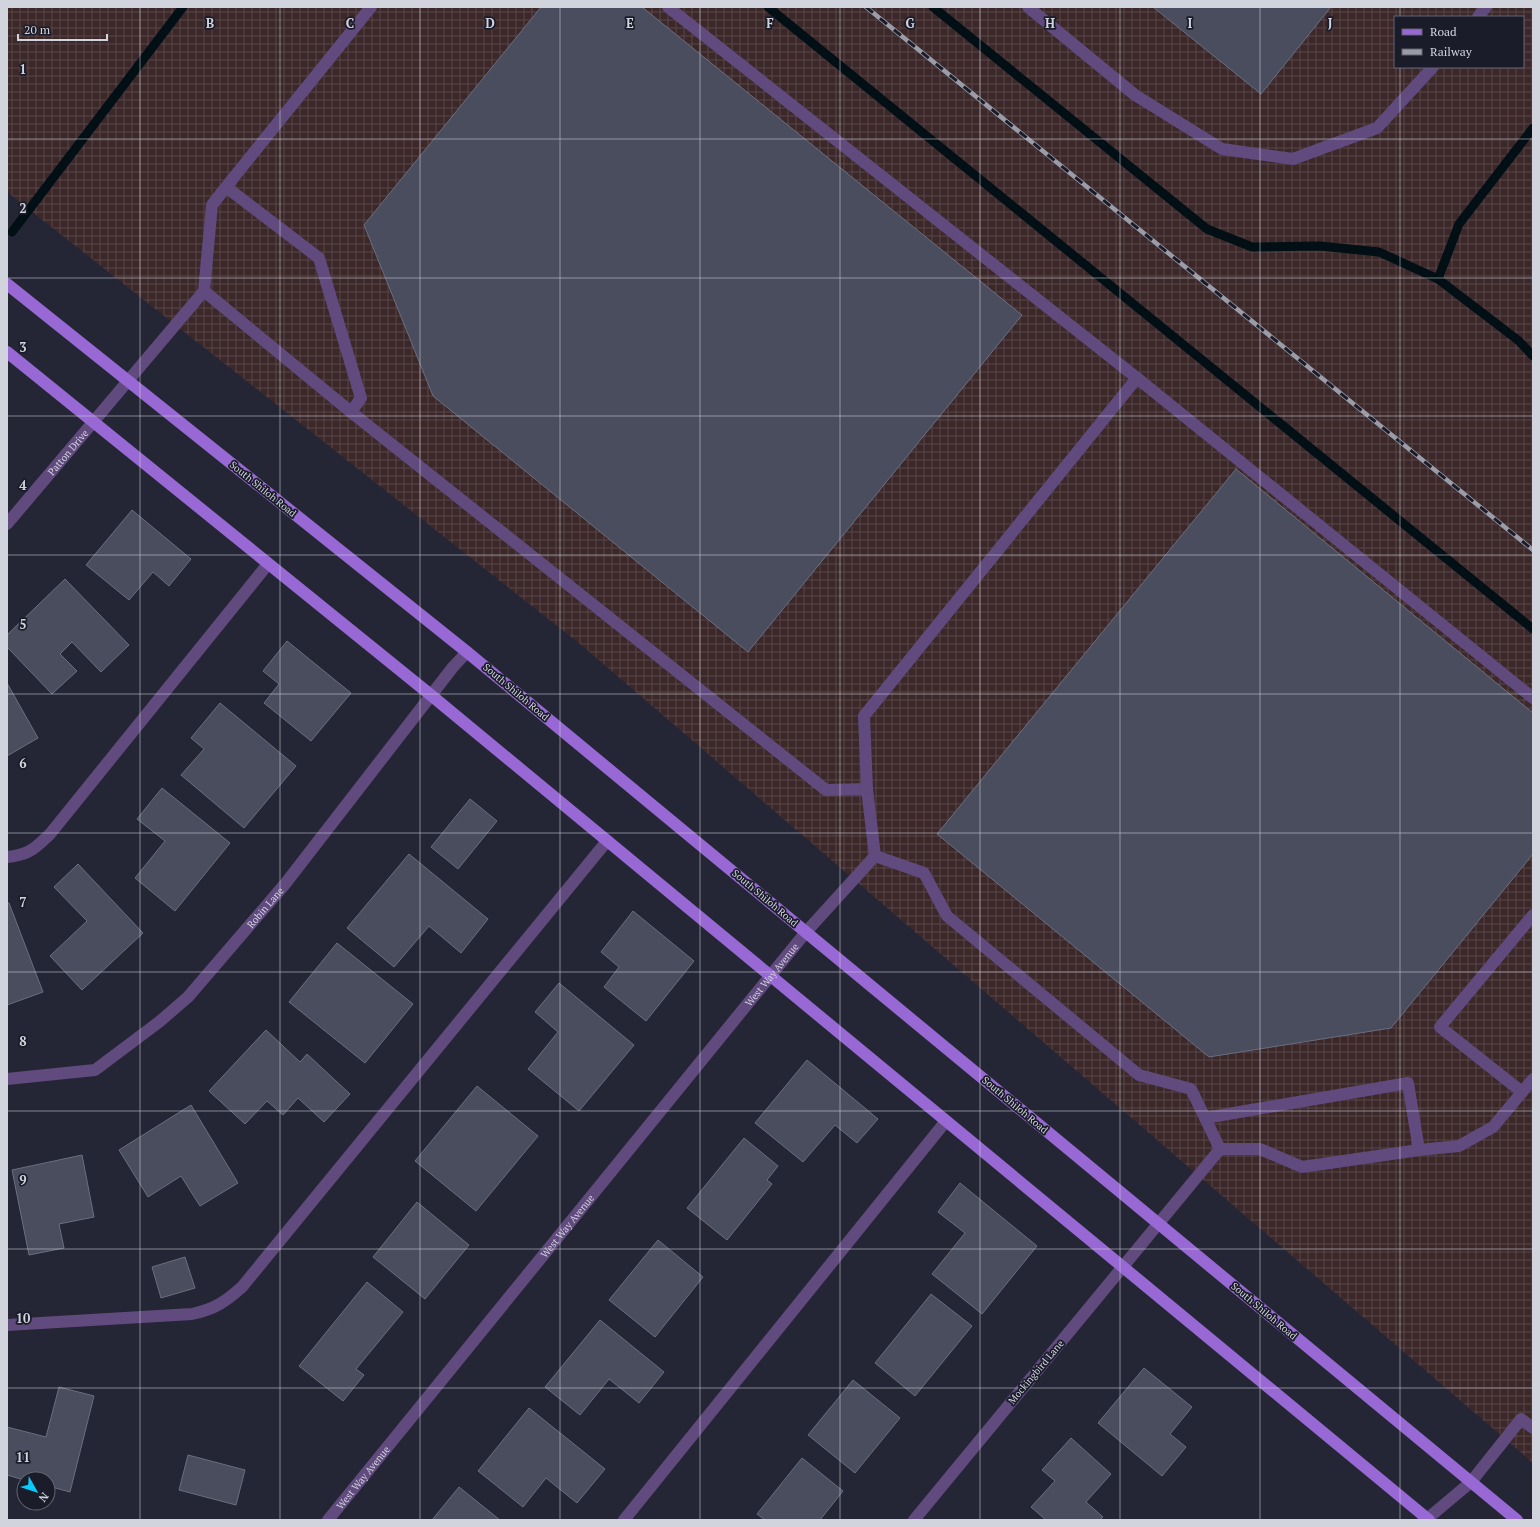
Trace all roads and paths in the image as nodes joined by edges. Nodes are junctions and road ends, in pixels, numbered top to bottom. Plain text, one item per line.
1 (371, 7) edge
2 (668, 7) edge
3 (1028, 7) edge
4 (1486, 7) edge
5 (1479, 16) edge
6 (1431, 68) edge
7 (226, 187) junction
8 (7, 284) edge
9 (204, 291) junction
10 (7, 352) edge
11 (1137, 378) junction
12 (128, 381) junction
13 (350, 412) junction
14 (94, 422) junction
15 (7, 524) edge
16 (268, 564) junction
17 (467, 652) junction
18 (432, 696) junction
19 (1533, 698) edge
20 (867, 789) junction
21 (607, 841) junction
22 (875, 856) junction
23 (7, 857) edge
24 (1533, 915) edge
25 (806, 932) junction
26 (771, 976) junction
27 (7, 1079) edge
28 (1533, 1079) edge
29 (1522, 1092) junction
30 (1206, 1118) junction
31 (946, 1121) junction
32 (1220, 1149) junction
33 (1419, 1150) junction
34 (1159, 1224) junction
35 (1123, 1268) junction
36 (7, 1325) edge
37 (1533, 1428) edge
38 (1471, 1482) junction
39 (328, 1520) edge
40 (624, 1520) edge
41 (914, 1520) edge
42 (1426, 1520) edge
43 (1517, 1520) edge

1 - 7 street
2 - 11 street
3 - 6 street
4 - 5 street
7 - 9 street
7 - 13 street
8 - 12 main road, South Shiloh Road
9 - 12 street, Patton Drive
9 - 13 street
10 - 14 main road
11 - 19 street
11 - 20 street
12 - 14 street, Patton Drive
12 - 17 main road, South Shiloh Road
13 - 20 street
14 - 15 street, Patton Drive
14 - 16 main road
16 - 18 main road
16 - 23 street
17 - 18 street, Robin Lane
17 - 25 main road, South Shiloh Road
18 - 21 main road
18 - 27 street, Robin Lane
20 - 22 street
21 - 26 main road
21 - 36 street
22 - 25 street, West Way Avenue
22 - 30 street
24 - 29 street
25 - 26 street, West Way Avenue
25 - 34 main road, South Shiloh Road
26 - 31 main road
26 - 39 street, West Way Avenue
28 - 29 street
29 - 33 street
30 - 32 street
30 - 33 street
31 - 35 main road
31 - 40 street
32 - 33 street
32 - 34 street, Mockingbird Lane
34 - 35 street, Mockingbird Lane
34 - 38 main road, South Shiloh Road
35 - 41 street, Mockingbird Lane
35 - 42 main road
37 - 38 street
38 - 42 street
38 - 43 main road, South Shiloh Road

